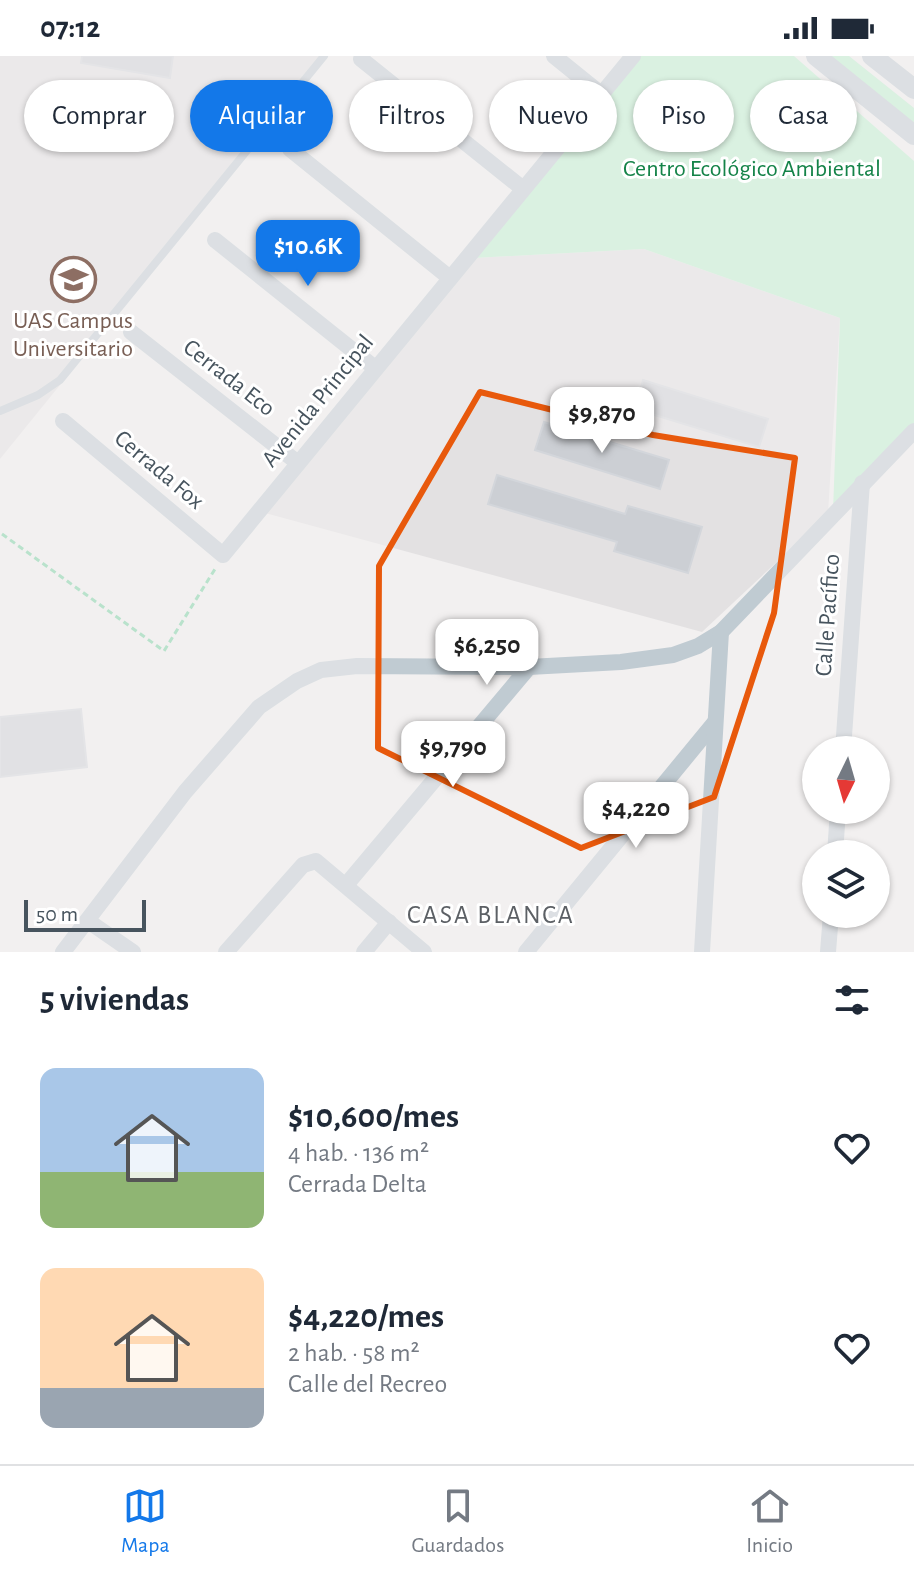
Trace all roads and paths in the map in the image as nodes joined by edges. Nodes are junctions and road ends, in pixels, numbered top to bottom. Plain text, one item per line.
1 (324, 56) edge
2 (554, 56) edge
3 (633, 56) edge
4 (816, 56) edge
5 (872, 56) edge
6 (361, 59) dead end
7 (584, 80) edge
8 (613, 80) edge
9 (914, 89) edge
10 (914, 135) edge
11 (294, 152) edge
12 (552, 152) edge
13 (522, 188) junction
14 (215, 240) dead end
15 (450, 278) junction
16 (131, 332) dead end
17 (375, 368) junction
18 (0, 411) edge
19 (63, 421) dead end
20 (914, 431) edge
21 (298, 463) junction
22 (862, 483) junction
23 (2, 534) edge
24 (223, 555) junction
25 (721, 632) junction
26 (529, 667) junction
27 (715, 722) junction
28 (844, 736) edge
29 (346, 885) junction
30 (88, 921) junction
31 (389, 922) junction
32 (830, 928) edge
33 (63, 952) edge
34 (133, 952) edge
35 (226, 952) edge
36 (364, 952) edge
37 (424, 952) edge
38 (526, 952) edge
39 (702, 952) edge
40 (828, 952) edge

1 - 18 lane
2 - 7 street
3 - 8 street, Avenida Principal
4 - 10 street
5 - 9 street
6 - 13 street
11 - 15 street
12 - 13 street, Avenida Principal
13 - 15 street, Avenida Principal
14 - 17 street
15 - 17 street, Avenida Principal
16 - 21 street, Cerrada Eco
17 - 21 street, Avenida Principal
19 - 24 street, Cerrada Fox
20 - 22 street
21 - 24 street, Avenida Principal
22 - 25 street
22 - 28 street, Calle Pacífico
23 - 24 path
25 - 26 street
25 - 27 street
26 - 29 street
26 - 30 street
27 - 38 street
27 - 39 street
29 - 31 street
29 - 35 street
30 - 33 street
30 - 34 street
31 - 36 street
31 - 37 street
32 - 40 street

